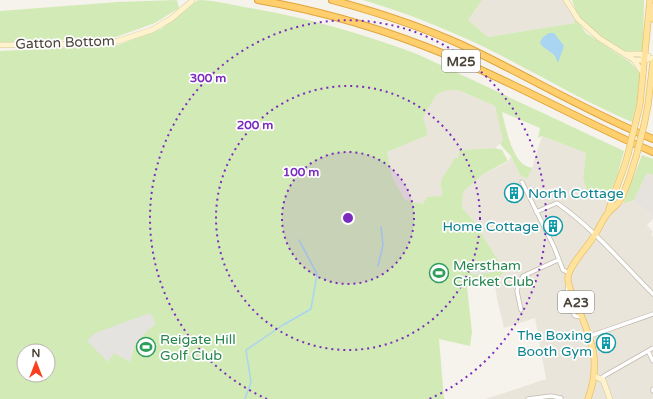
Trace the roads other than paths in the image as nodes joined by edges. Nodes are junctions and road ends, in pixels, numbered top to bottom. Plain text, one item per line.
1 (258, 0) edge
2 (332, 0) edge
3 (566, 0) edge
4 (650, 0) edge
5 (192, 1) dead end
6 (653, 18) edge
7 (0, 44) edge
8 (626, 54) junction
9 (644, 57) junction
10 (653, 58) edge
11 (634, 60) junction
12 (653, 62) edge
13 (643, 73) junction
14 (642, 81) junction
15 (652, 83) edge
16 (653, 139) edge
17 (653, 152) edge
18 (522, 182) dead end
19 (536, 212) junction
20 (608, 213) junction
21 (595, 235) junction
22 (558, 260) junction
23 (569, 273) junction
24 (653, 294) edge
25 (521, 310) dead end
26 (653, 314) edge
27 (590, 336) junction
28 (653, 348) edge
29 (648, 351) junction
30 (653, 361) edge
31 (594, 376) junction
32 (602, 378) junction
33 (562, 398) edge
34 (528, 399) edge
35 (588, 399) edge
36 (610, 399) edge

1 - 17 highway, M25
2 - 16 highway, M25
3 - 8 street
4 - 6 main road, A23
4 - 9 main road, A23
5 - 7 street, Gatton Bottom
8 - 9 street
8 - 11 street
9 - 10 street
9 - 11 street
9 - 13 main road, A23
11 - 13 street
12 - 15 main road, A23
13 - 14 main road, A23
14 - 15 street
14 - 20 main road, A23, bridge
15 - 20 main road, A23, bridge
18 - 19 street
19 - 21 street
19 - 22 street
20 - 21 main road, A23
21 - 23 main road, A23
21 - 24 street
22 - 23 street
22 - 25 street
23 - 27 main road, A23
26 - 27 street
27 - 31 main road, A23
28 - 29 street
29 - 30 street
29 - 32 street
31 - 32 street
31 - 35 main road, A23
32 - 36 street
33 - 34 street

